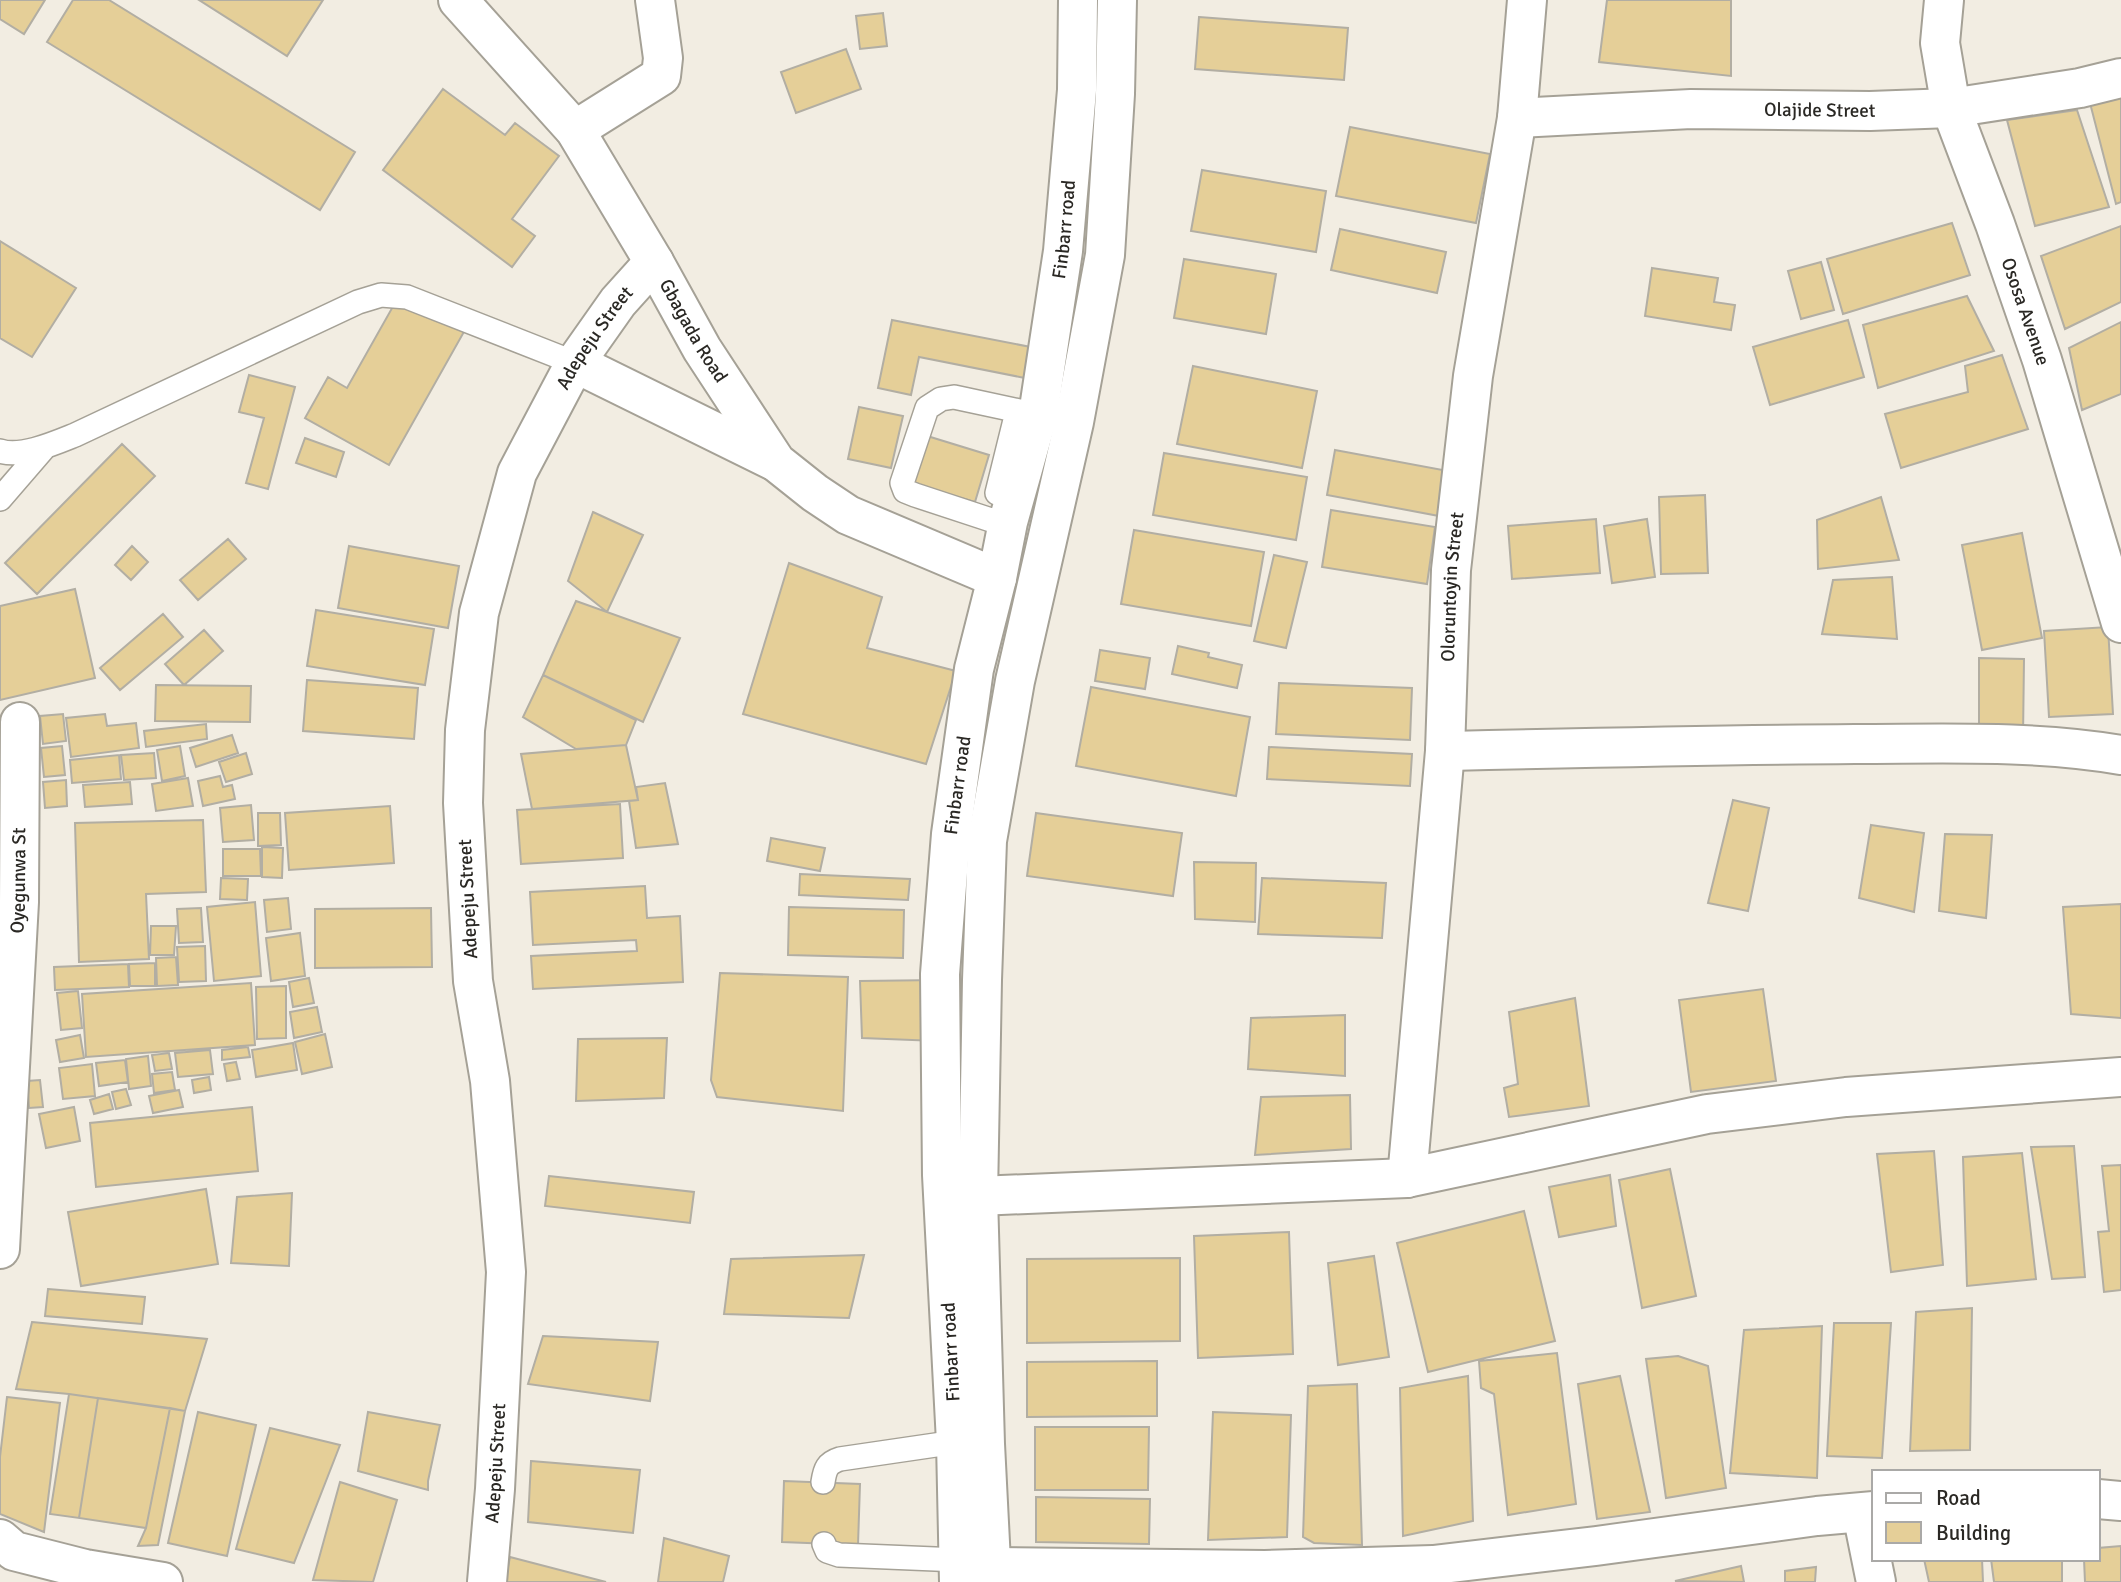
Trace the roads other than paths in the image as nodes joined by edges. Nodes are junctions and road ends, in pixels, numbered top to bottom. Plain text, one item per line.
1 (458, 0) edge
2 (656, 0) edge
3 (1078, 0) edge
4 (1117, 0) edge
5 (1527, 0) edge
6 (1944, 0) edge
7 (2121, 78) edge
8 (1951, 108) junction
9 (1517, 118) junction
10 (575, 130) junction
11 (654, 262) junction
12 (575, 363) junction
13 (1028, 414) junction
14 (44, 448) junction
15 (0, 452) edge
16 (776, 462) junction
17 (0, 499) edge
18 (999, 521) junction
19 (998, 578) junction
20 (2121, 623) edge
21 (20, 722) dead end
22 (1445, 751) junction
23 (2121, 755) edge
24 (2121, 1077) edge
25 (1406, 1178) junction
26 (978, 1196) junction
27 (0, 1249) edge
28 (956, 1442) junction
29 (822, 1482) dead end
30 (2100, 1499) edge
31 (2121, 1501) edge
32 (1868, 1512) edge
33 (0, 1539) edge
34 (824, 1544) dead end
35 (1872, 1547) edge
36 (1874, 1561) edge
37 (975, 1573) edge
38 (163, 1582) edge
39 (487, 1582) edge
40 (1876, 1582) edge

1 - 10 street, Gbagada Road
2 - 10 street
3 - 13 street, Finbarr road
4 - 26 street, Finbarr road
5 - 9 street, Oloruntoyin Street
6 - 8 street, Ososa Avenue
7 - 8 street, Olajide Street
8 - 9 street, Olajide Street
8 - 20 street, Ososa Avenue
9 - 22 street, Oloruntoyin Street
10 - 11 street, Gbagada Road
11 - 12 street, Adepeju Street
11 - 16 street, Gbagada Road
12 - 14 lane
12 - 16 street
12 - 39 street, Adepeju Street
13 - 18 street, Finbarr road
13 - 18 lane
14 - 15 lane
14 - 17 lane
16 - 19 street, Gbagada Road
18 - 19 street, Finbarr road
19 - 28 street, Finbarr road
21 - 27 street, Oyegunwa St
22 - 23 street
22 - 25 street, Oloruntoyin Street
24 - 25 street
25 - 26 street
26 - 37 street, Finbarr road
28 - 29 lane
28 - 37 street, Finbarr road
30 - 31 street
32 - 35 street
32 - 37 street
33 - 38 street
34 - 37 lane
36 - 40 street

